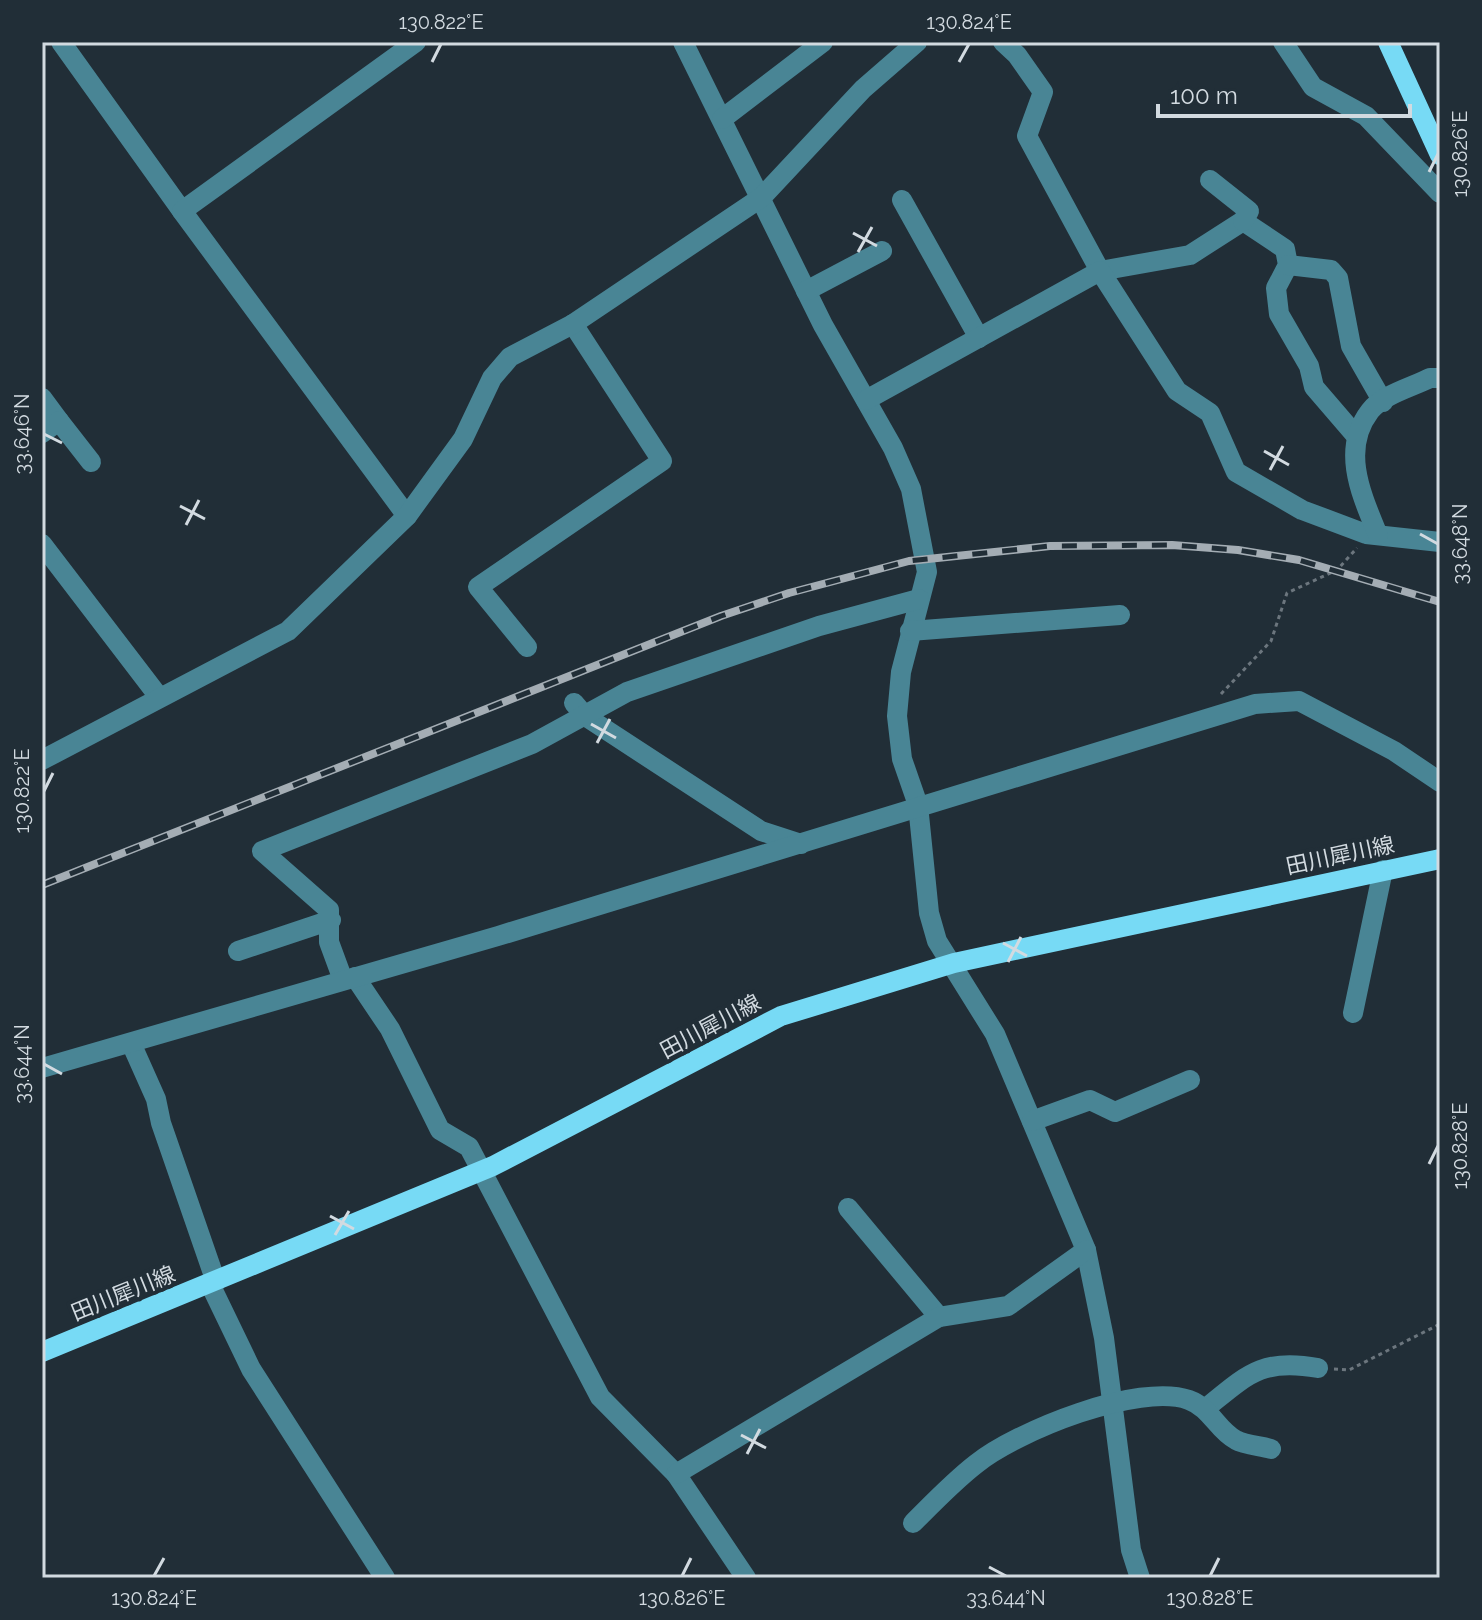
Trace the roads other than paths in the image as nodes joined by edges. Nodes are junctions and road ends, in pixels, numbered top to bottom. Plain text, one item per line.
1 (61, 42) edge
2 (416, 42) edge
3 (683, 42) edge
4 (823, 42) edge
5 (917, 42) edge
6 (1003, 42) edge
7 (1283, 42) edge
8 (1388, 42) edge
9 (722, 119) junction
10 (1440, 155) edge
11 (1210, 180) dead end
12 (1440, 193) edge
13 (762, 197) junction
14 (902, 200) dead end
15 (182, 211) junction
16 (1243, 221) junction
17 (882, 251) dead end
18 (1288, 265) junction
19 (1100, 271) junction
20 (806, 291) junction
21 (573, 324) junction
22 (979, 338) junction
23 (1440, 378) edge
24 (42, 398) edge
25 (866, 400) junction
26 (1383, 402) junction
27 (50, 427) edge
28 (1357, 437) junction
29 (91, 462) dead end
30 (407, 516) junction
31 (1372, 534) junction
32 (1440, 542) edge
33 (42, 544) edge
34 (919, 599) junction
35 (1120, 615) dead end
36 (910, 631) junction
37 (527, 647) dead end
38 (159, 697) junction
39 (579, 710) junction
40 (42, 760) edge
41 (1440, 782) edge
42 (918, 805) junction
43 (801, 844) junction
44 (1440, 859) edge
45 (1383, 870) junction
46 (331, 920) junction
47 (238, 951) dead end
48 (954, 963) junction
49 (349, 978) junction
50 (1353, 1013) dead end
51 (131, 1043) junction
52 (42, 1068) edge
53 (1190, 1080) dead end
54 (1032, 1121) junction
55 (481, 1171) junction
56 (848, 1208) dead end
57 (1086, 1250) junction
58 (213, 1283) junction
59 (939, 1317) junction
60 (42, 1352) edge
61 (1318, 1368) road end
62 (1113, 1403) junction
63 (1206, 1408) junction
64 (1271, 1449) dead end
65 (676, 1474) junction
66 (913, 1523) dead end
67 (385, 1578) edge
68 (746, 1578) edge
69 (1140, 1578) edge

1 - 15 street
2 - 15 street
3 - 9 street
4 - 9 street
5 - 13 street
6 - 19 street
7 - 12 street
8 - 10 main road
9 - 13 street
11 - 16 street
13 - 20 street
13 - 21 street
14 - 22 street
15 - 30 street
16 - 18 street
16 - 19 street
17 - 20 street
18 - 26 street
18 - 28 street
19 - 22 street
19 - 31 street
20 - 25 street
21 - 30 street
21 - 37 street
22 - 25 street
23 - 26 street
24 - 27 street
25 - 34 street
26 - 28 street
27 - 29 street
28 - 31 street
30 - 38 street
31 - 32 street
33 - 38 street
34 - 36 street
34 - 39 street
35 - 36 street
36 - 42 street
38 - 40 street
39 - 43 street
39 - 46 street
41 - 42 street
42 - 43 street
42 - 48 street
43 - 49 street
44 - 45 main road, 田川犀川線
45 - 48 main road, 田川犀川線
45 - 50 street
46 - 47 street
46 - 49 street
48 - 54 street
48 - 55 main road, 田川犀川線
49 - 51 street
49 - 55 street
51 - 52 street
51 - 58 street
53 - 54 street
54 - 57 street
55 - 58 main road, 田川犀川線
55 - 65 street
56 - 59 street
57 - 59 street
57 - 62 street
58 - 60 main road, 田川犀川線
58 - 67 street
59 - 65 street
61 - 63 street
62 - 63 street
62 - 66 street
62 - 69 street
63 - 64 street
65 - 68 street

